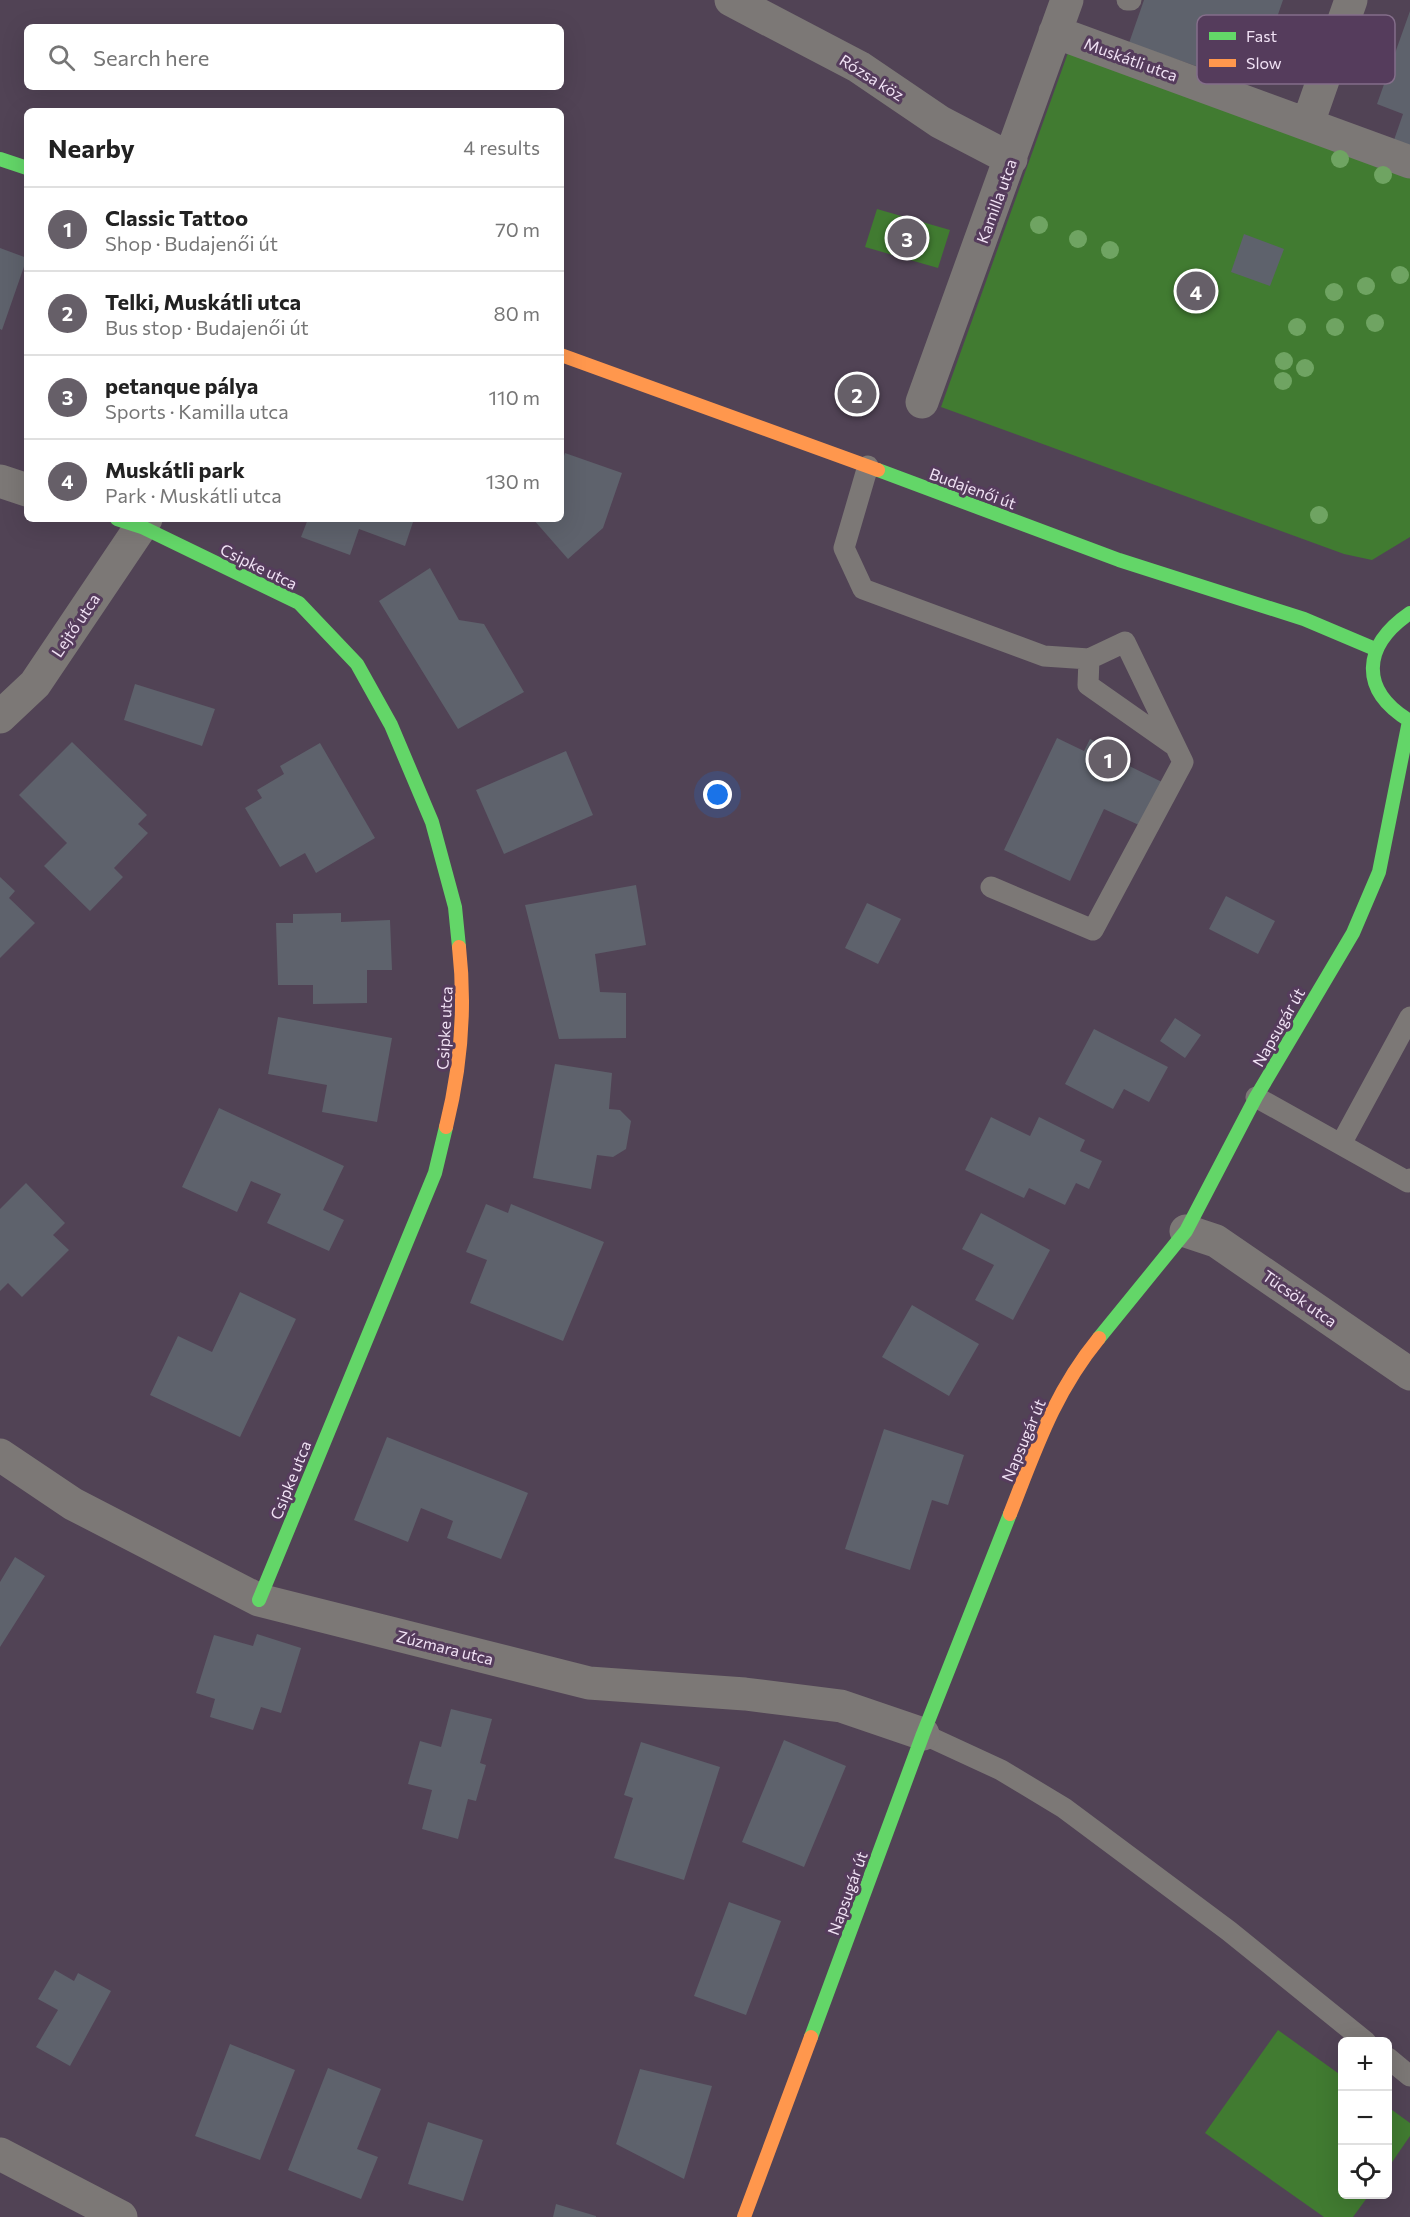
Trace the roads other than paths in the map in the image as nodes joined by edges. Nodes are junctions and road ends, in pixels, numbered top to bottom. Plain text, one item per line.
1 (731, 0) edge
2 (1067, 0) edge
3 (1351, 0) edge
4 (1346, 15) edge
5 (1055, 32) junction
6 (1197, 83) edge
7 (1200, 84) edge
8 (1322, 84) edge
9 (1308, 123) junction
10 (0, 159) edge
11 (1011, 159) junction
12 (1410, 162) edge
13 (24, 167) edge
14 (564, 356) edge
15 (922, 402) dead end
16 (868, 466) junction
17 (0, 481) edge
18 (24, 489) edge
19 (135, 522) edge
20 (1410, 613) edge
21 (1375, 649) junction
22 (1089, 659) junction
23 (0, 717) edge
24 (1409, 721) edge
25 (1174, 746) junction
26 (991, 887) dead end
27 (1410, 1017) edge
28 (1256, 1097) junction
29 (1341, 1144) junction
30 (1410, 1179) edge
31 (1186, 1231) junction
32 (1410, 1374) edge
33 (0, 1455) edge
34 (259, 1600) junction
35 (923, 1734) junction
36 (1360, 2037) edge
37 (1392, 2061) edge
38 (1410, 2076) edge
39 (0, 2154) edge
40 (121, 2217) edge
41 (744, 2217) edge

1 - 11 street, Rózsa köz
2 - 5 street, Kamilla utca
3 - 4 street
5 - 6 street, Muskátli utca
5 - 11 street, Kamilla utca
7 - 9 street, Muskátli utca
8 - 9 street
9 - 12 street, Muskátli utca
10 - 13 street
11 - 15 street, Kamilla utca
14 - 16 street, Budajenői út
16 - 21 street, Budajenői út
16 - 22 lane
17 - 18 street
19 - 23 street, Lejtő utca
19 - 34 street, Csipke utca
20 - 21 street
21 - 24 street
22 - 25 lane
22 - 25 lane
24 - 28 street, Napsugár út
25 - 26 lane
27 - 29 lane
28 - 29 lane
28 - 31 street, Napsugár út
29 - 30 lane
31 - 32 street, Tücsök utca
31 - 35 street, Napsugár út
33 - 34 street, Zúzmara utca
34 - 35 street, Zúzmara utca
35 - 36 lane
35 - 41 street, Napsugár út
37 - 38 lane
39 - 40 street

